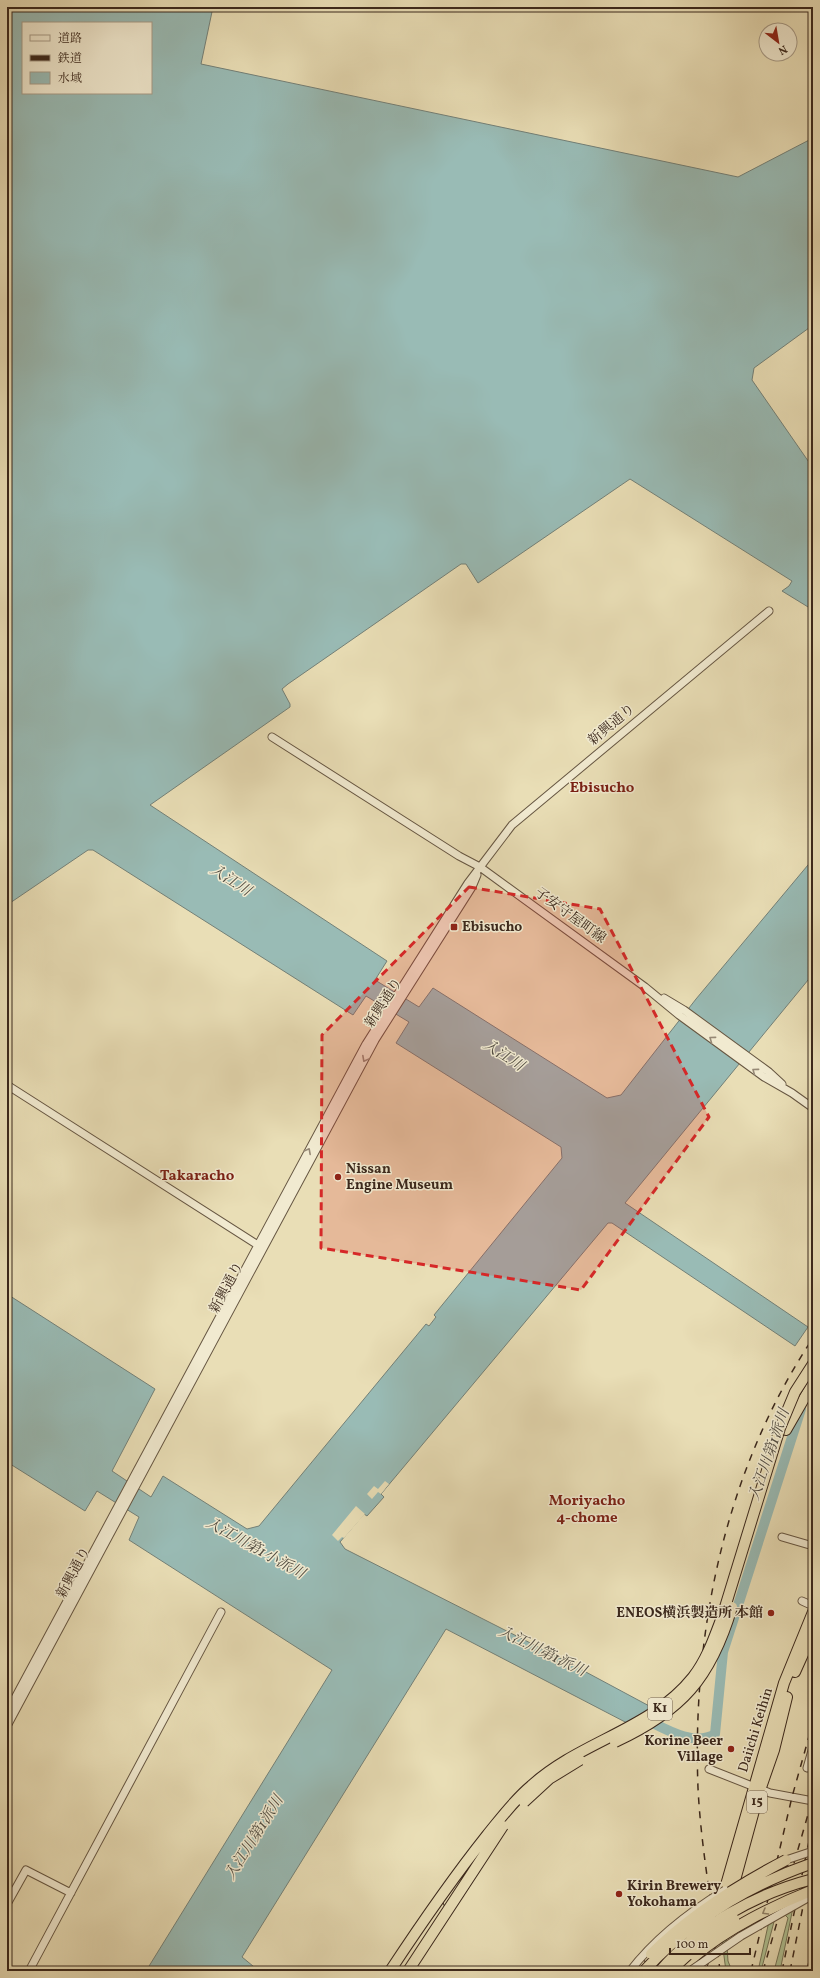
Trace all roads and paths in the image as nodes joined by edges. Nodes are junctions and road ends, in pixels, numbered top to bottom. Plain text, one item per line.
1 (769, 611) dead end
2 (272, 737) dead end
3 (480, 867) junction
4 (7, 1085) edge
5 (813, 1108) edge
6 (260, 1247) junction
7 (813, 1367) edge
8 (813, 1383) edge
9 (786, 1430) junction
10 (120, 1508) junction
11 (782, 1537) dead end
12 (813, 1546) edge
13 (802, 1601) dead end
14 (813, 1606) edge
15 (221, 1612) dead end
16 (813, 1612) edge
17 (813, 1634) edge
18 (7, 1713) edge
19 (7, 1726) edge
20 (813, 1747) edge
21 (807, 1768) dead end
22 (709, 1769) dead end
23 (757, 1787) junction
24 (810, 1800) edge
25 (492, 1829) junction
26 (813, 1851) edge
27 (786, 1860) junction
28 (813, 1863) edge
29 (782, 1874) junction
30 (469, 1876) junction
31 (813, 1879) edge
32 (813, 1890) edge
33 (71, 1894) junction
34 (813, 1895) edge
35 (7, 1904) edge
36 (813, 1962) edge
37 (29, 1971) edge
38 (390, 1971) edge
39 (398, 1971) edge
40 (408, 1971) edge
41 (414, 1971) edge
42 (630, 1971) edge
43 (636, 1971) edge
44 (644, 1971) edge
45 (652, 1971) edge
46 (660, 1971) edge
47 (670, 1971) edge
48 (679, 1971) edge
49 (691, 1971) edge
50 (699, 1971) edge
51 (810, 1971) edge

1 - 3 street, 新興通り
2 - 3 street, 子安守屋町線
3 - 5 street, 子安守屋町線
3 - 6 street, 新興通り
4 - 6 street
6 - 10 street, 新興通り
7 - 9 highway, K1
7 - 25 highway, K1, bridge
8 - 9 highway
9 - 30 highway, K1, bridge
10 - 18 street, 新興通り
10 - 19 street, 新興通り
11 - 12 street
13 - 14 street
15 - 33 street
16 - 23 highway, Daiichi Keihin / 15
17 - 23 highway, Daiichi Keihin / 15
20 - 21 street
22 - 23 street
23 - 24 street
23 - 49 highway, Daiichi Keihin / 15
23 - 50 highway, Daiichi Keihin / 15
25 - 38 highway, K1, bridge
25 - 39 highway, bridge
26 - 27 street, bridge
27 - 42 street, bridge
27 - 43 highway, bridge
28 - 29 highway, bridge
29 - 44 highway, bridge
29 - 45 highway, bridge
30 - 40 highway, K1, bridge
30 - 41 highway, bridge
31 - 46 highway, bridge
31 - 47 highway, bridge
32 -> 48 highway, bridge
33 - 35 street
33 - 37 street
34 - 49 street, bridge
36 - 51 street

